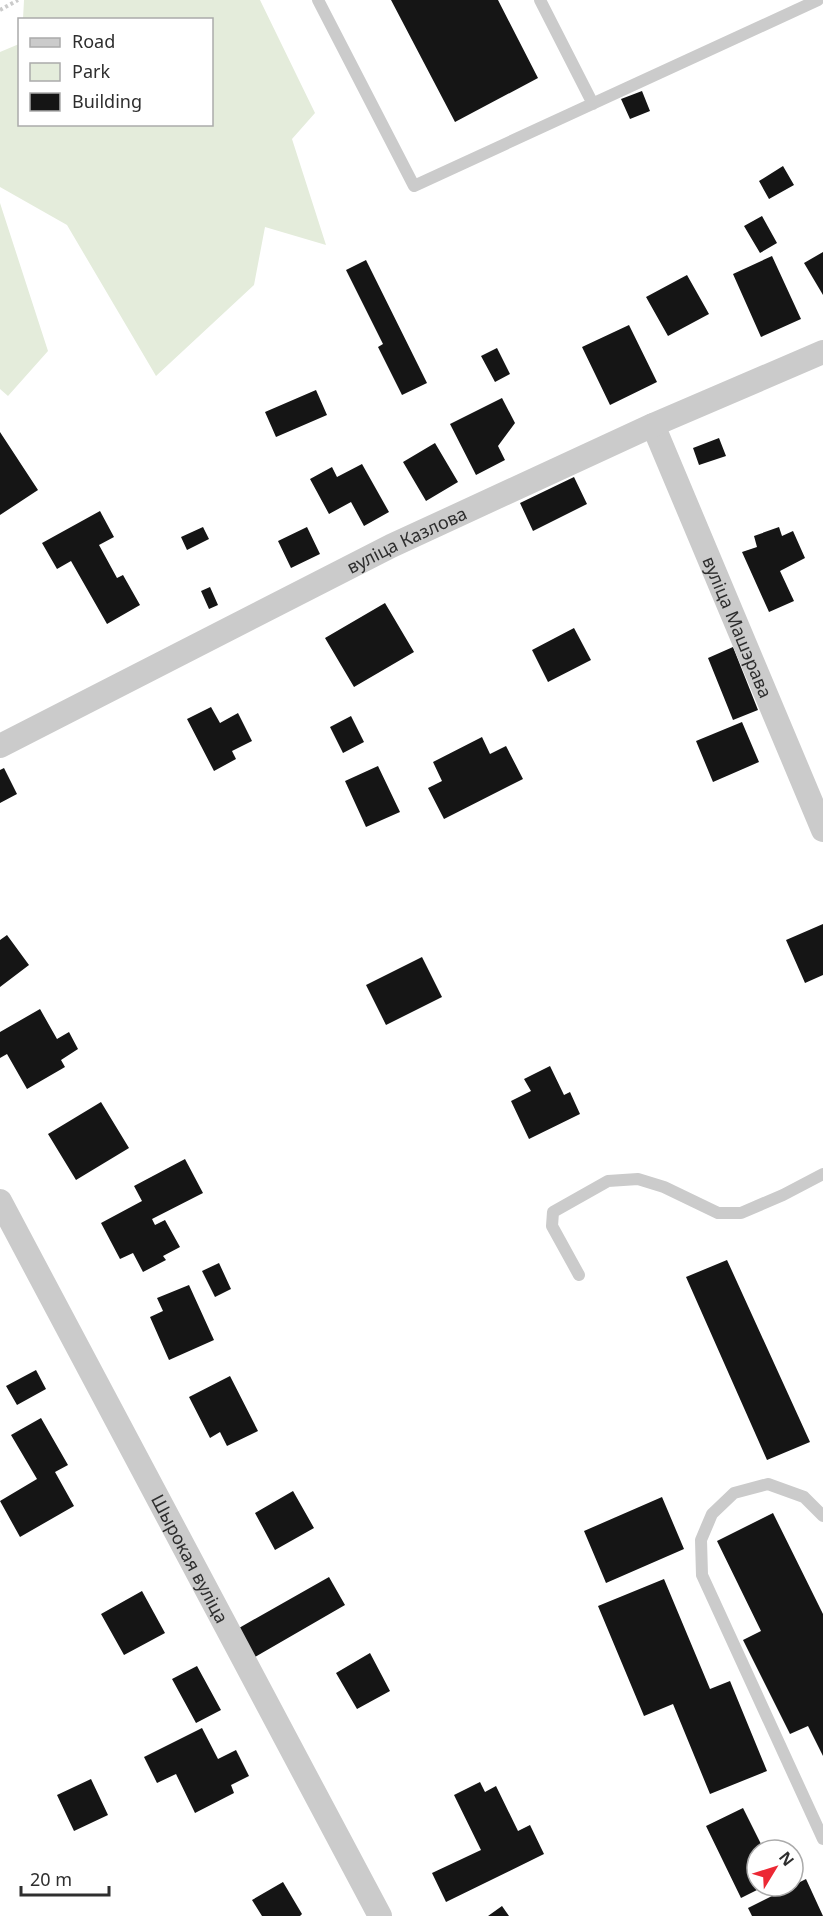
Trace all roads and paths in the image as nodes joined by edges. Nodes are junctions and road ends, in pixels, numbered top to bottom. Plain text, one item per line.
1 (18, 0) edge
2 (318, 0) edge
3 (540, 0) edge
4 (818, 0) edge
5 (0, 10) edge
6 (592, 104) junction
7 (823, 352) edge
8 (653, 425) junction
9 (0, 746) edge
10 (823, 830) edge
11 (823, 1174) edge
12 (0, 1201) edge
13 (579, 1275) dead end
14 (823, 1516) edge
15 (823, 1839) edge
16 (380, 1916) edge

1 - 5 path
2 - 6 lane
3 - 6 lane
4 - 6 lane
7 - 8 street, вуліца Казлова
8 - 9 street, вуліца Казлова
8 - 10 street, вуліца Машэрава
11 - 13 lane
12 - 16 street, Шырокая вуліца
14 - 15 lane

